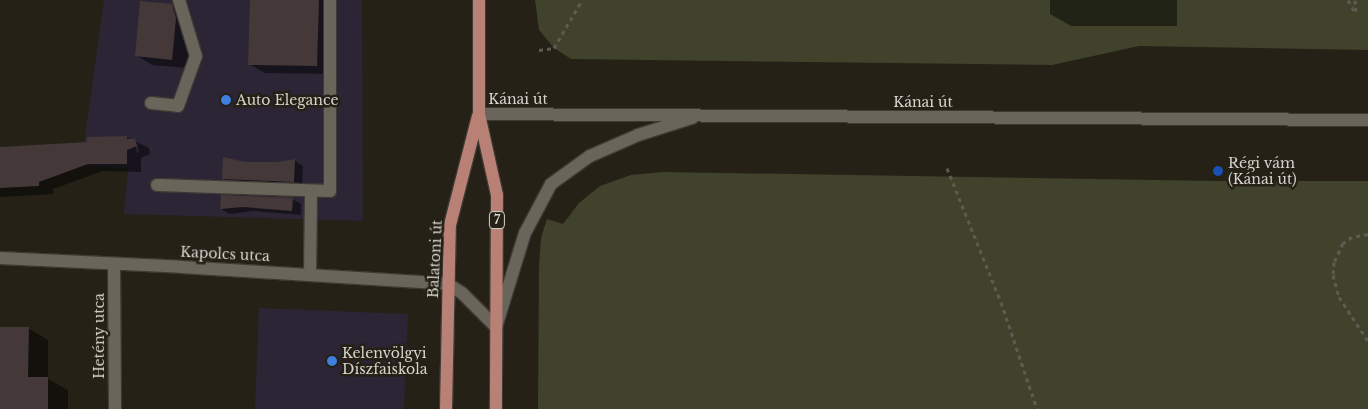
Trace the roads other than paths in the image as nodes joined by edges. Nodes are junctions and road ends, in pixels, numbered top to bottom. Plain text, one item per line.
1 (179, 0) edge
2 (330, 0) edge
3 (478, 0) edge
4 (151, 103) dead end
5 (478, 114) junction
6 (702, 114) junction
7 (1368, 120) edge
8 (157, 185) dead end
9 (311, 190) junction
10 (0, 258) edge
11 (114, 264) junction
12 (310, 275) junction
13 (448, 284) junction
14 (496, 328) junction
15 (115, 409) edge
16 (446, 409) edge
17 (496, 409) edge

1 - 4 street
2 - 9 street
3 - 5 main road, Balatoni út / 7
5 - 6 street, Kánai út
5 - 13 main road, Balatoni út / 7
5 - 14 main road, Balatoni út / 7
6 - 7 street, Kánai út
6 - 14 street
8 - 9 street
9 - 12 street
10 - 11 street, Kapolcs utca
11 - 12 street, Kapolcs utca
11 - 15 street, Hetény utca
12 - 13 street, Kapolcs utca
13 - 14 street
13 - 16 main road, Balatoni út / 7
14 - 17 main road, Balatoni út / 7

